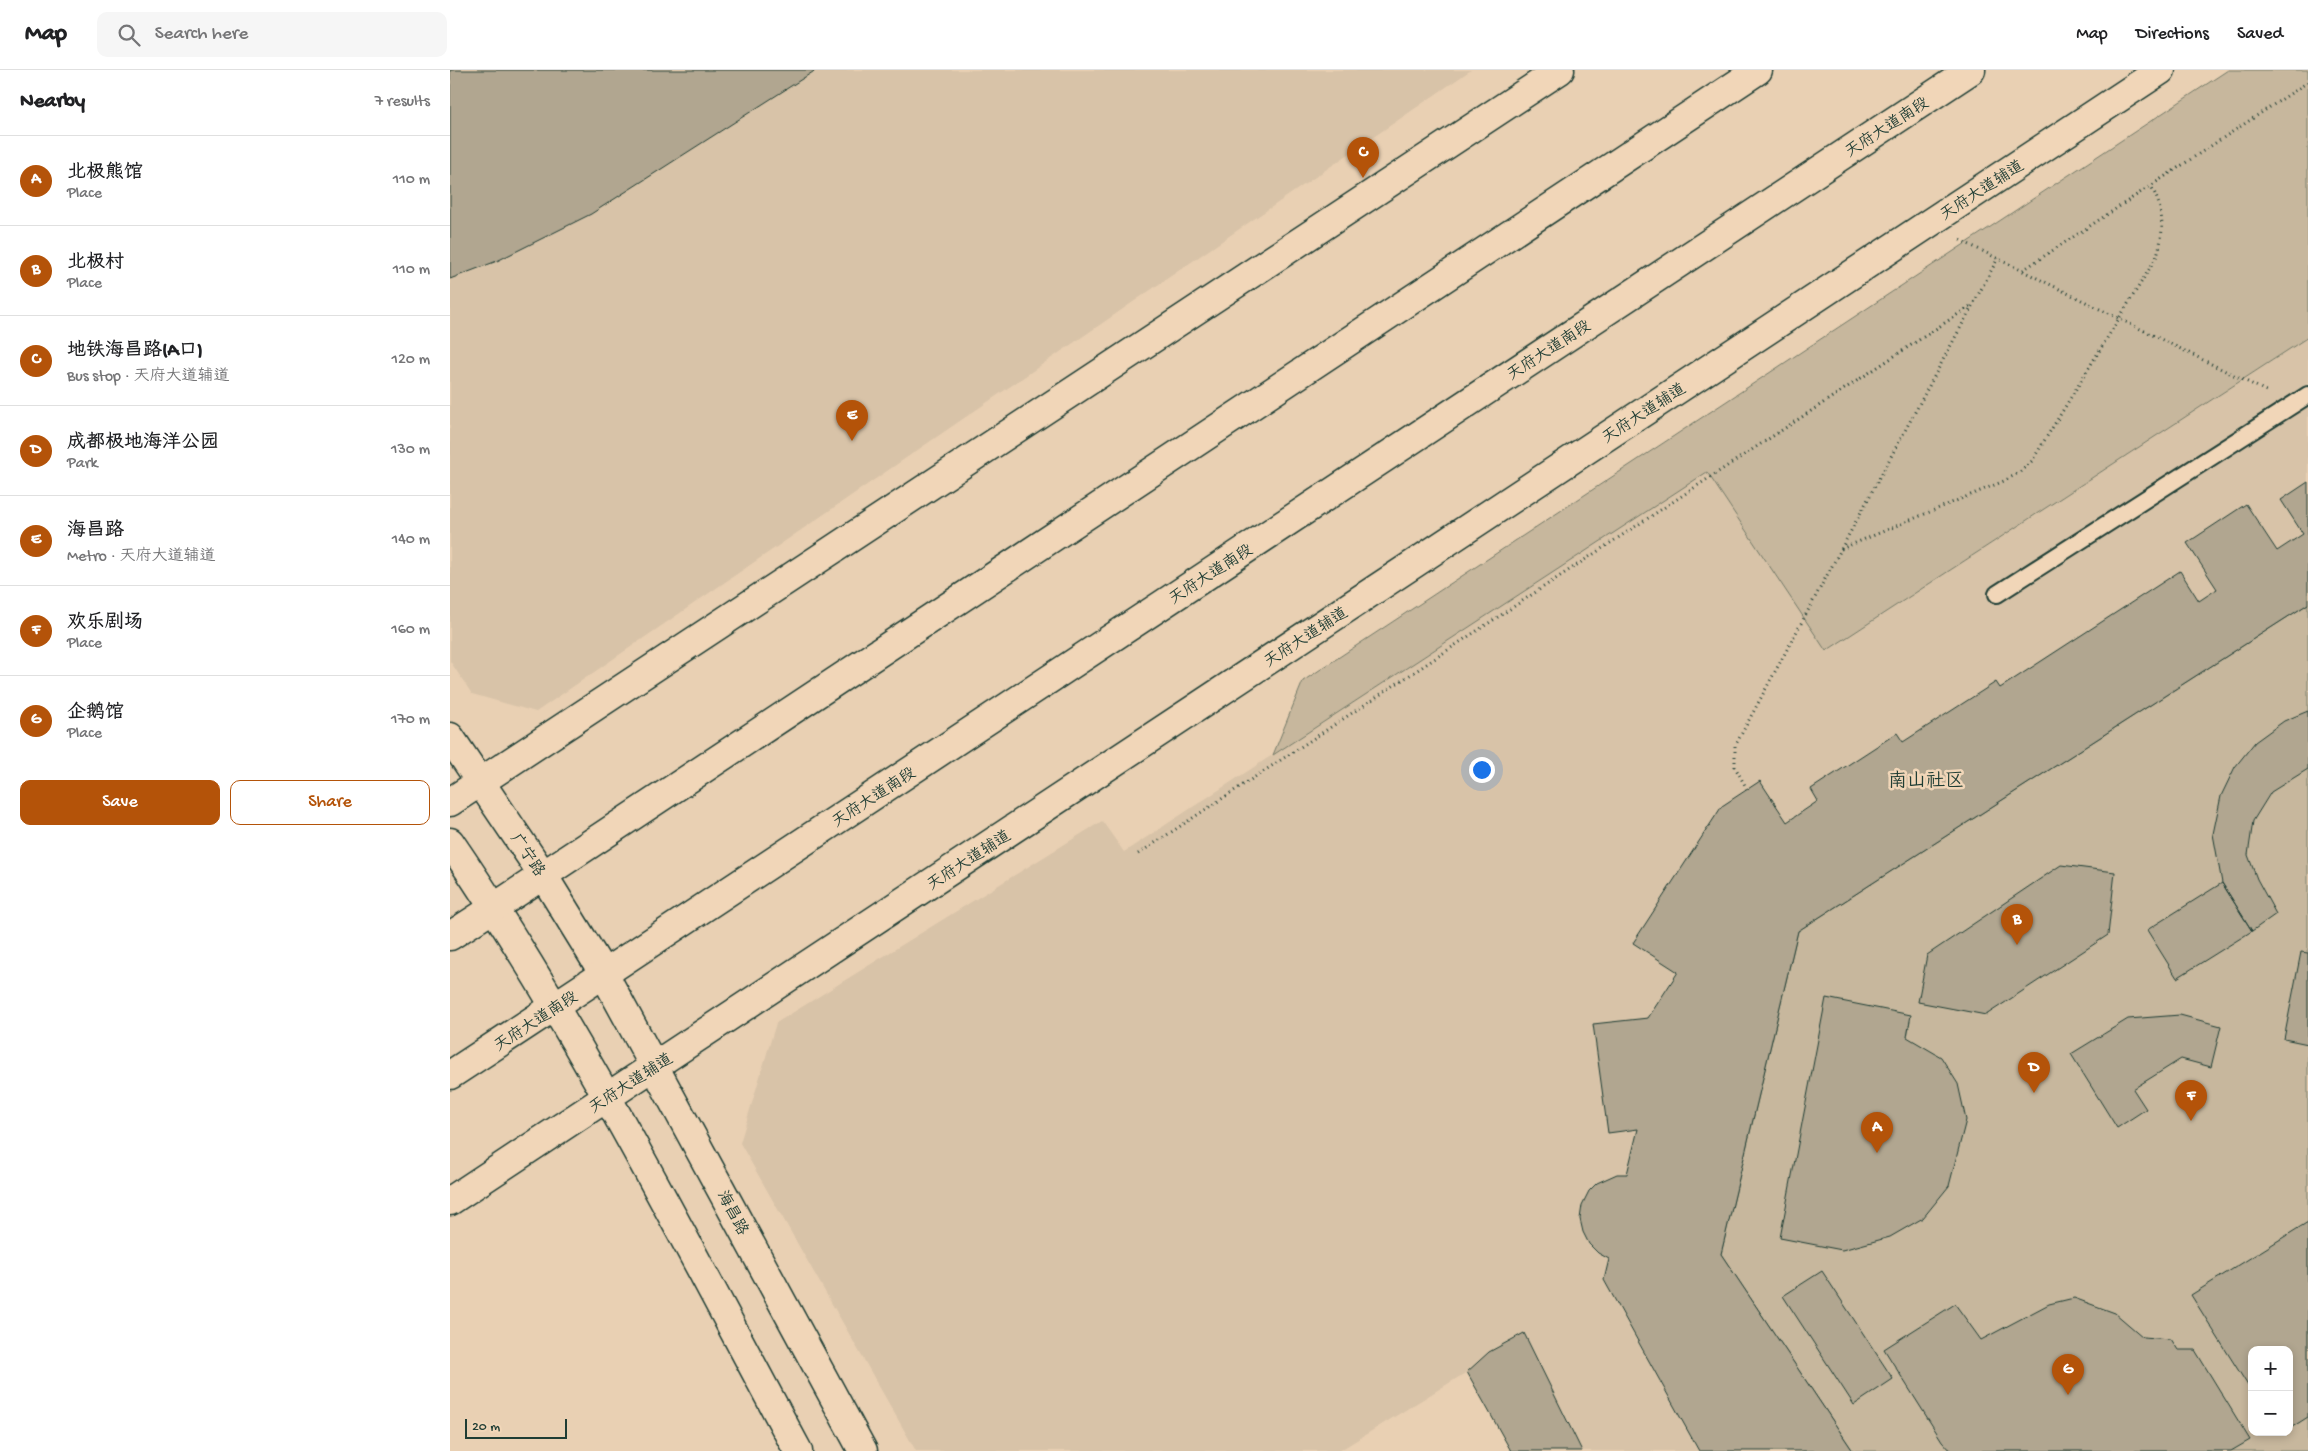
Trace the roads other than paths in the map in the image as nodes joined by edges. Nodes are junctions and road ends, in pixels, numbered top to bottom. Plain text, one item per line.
1 (1560, 70) edge
2 (1758, 70) edge
3 (1970, 70) edge
4 (2161, 70) edge
5 (2308, 395) edge
6 (1997, 594) dead end
7 (450, 737) edge
8 (480, 782) junction
9 (450, 802) edge
10 (450, 842) edge
11 (543, 875) junction
12 (495, 907) junction
13 (450, 936) edge
14 (604, 974) junction
15 (555, 1006) junction
16 (653, 1067) junction
17 (450, 1076) edge
18 (607, 1097) junction
19 (450, 1201) edge
20 (798, 1451) edge
21 (863, 1451) edge

1 - 8 main road
2 - 11 main road
3 - 14 main road, 天府大道南段
4 - 16 main road, 天府大道辅道
5 - 6 lane
7 - 8 main road, 广宁路
8 - 9 main road
8 - 11 main road, 广宁路
10 - 12 main road
11 - 12 main road
11 - 14 main road, 广宁路
12 - 13 main road
12 - 15 main road
14 - 15 main road, 天府大道南段
14 - 16 main road, 海昌路
15 - 17 main road, 天府大道南段
15 - 18 main road
16 - 18 main road, 天府大道辅道
16 - 21 main road, 海昌路
18 - 19 main road, 天府大道辅道
18 - 20 main road

